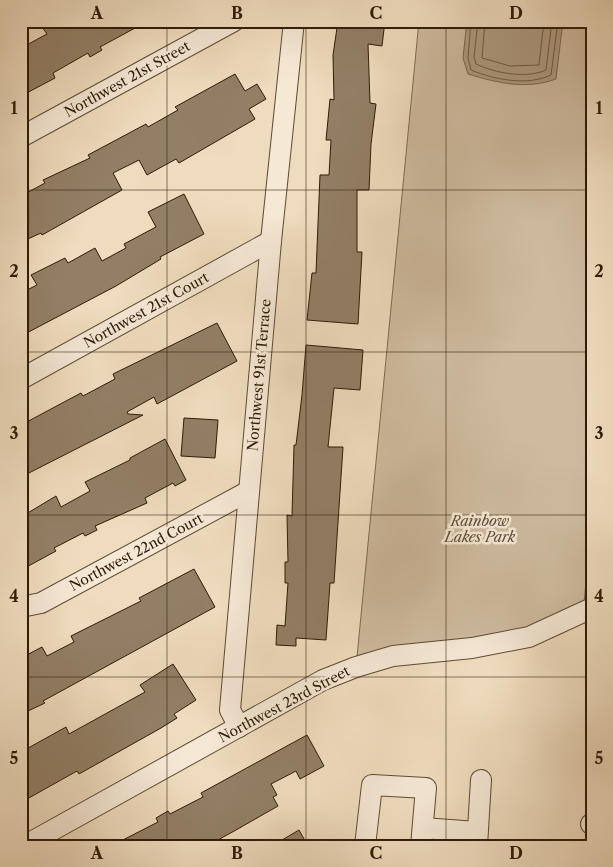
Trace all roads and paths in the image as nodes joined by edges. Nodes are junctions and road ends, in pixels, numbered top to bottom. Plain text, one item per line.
1 (234, 21) edge
2 (294, 21) edge
3 (21, 138) edge
4 (271, 240) junction
5 (21, 379) edge
6 (249, 491) junction
7 (21, 607) edge
8 (592, 608) edge
9 (239, 727) junction
10 (481, 780) dead end
11 (422, 837) edge
12 (477, 839) edge
13 (24, 846) edge
14 (365, 846) edge

1 - 3 street, Northwest 21st Street
2 - 4 street, Northwest 91st Terrace
4 - 5 street, Northwest 21st Court
4 - 6 street, Northwest 91st Terrace
6 - 7 street, Northwest 22nd Court
6 - 9 street, Northwest 91st Terrace
8 - 9 street, Northwest 23rd Street
9 - 13 street, Northwest 23rd Street
10 - 12 street
11 - 12 street
11 - 14 street

